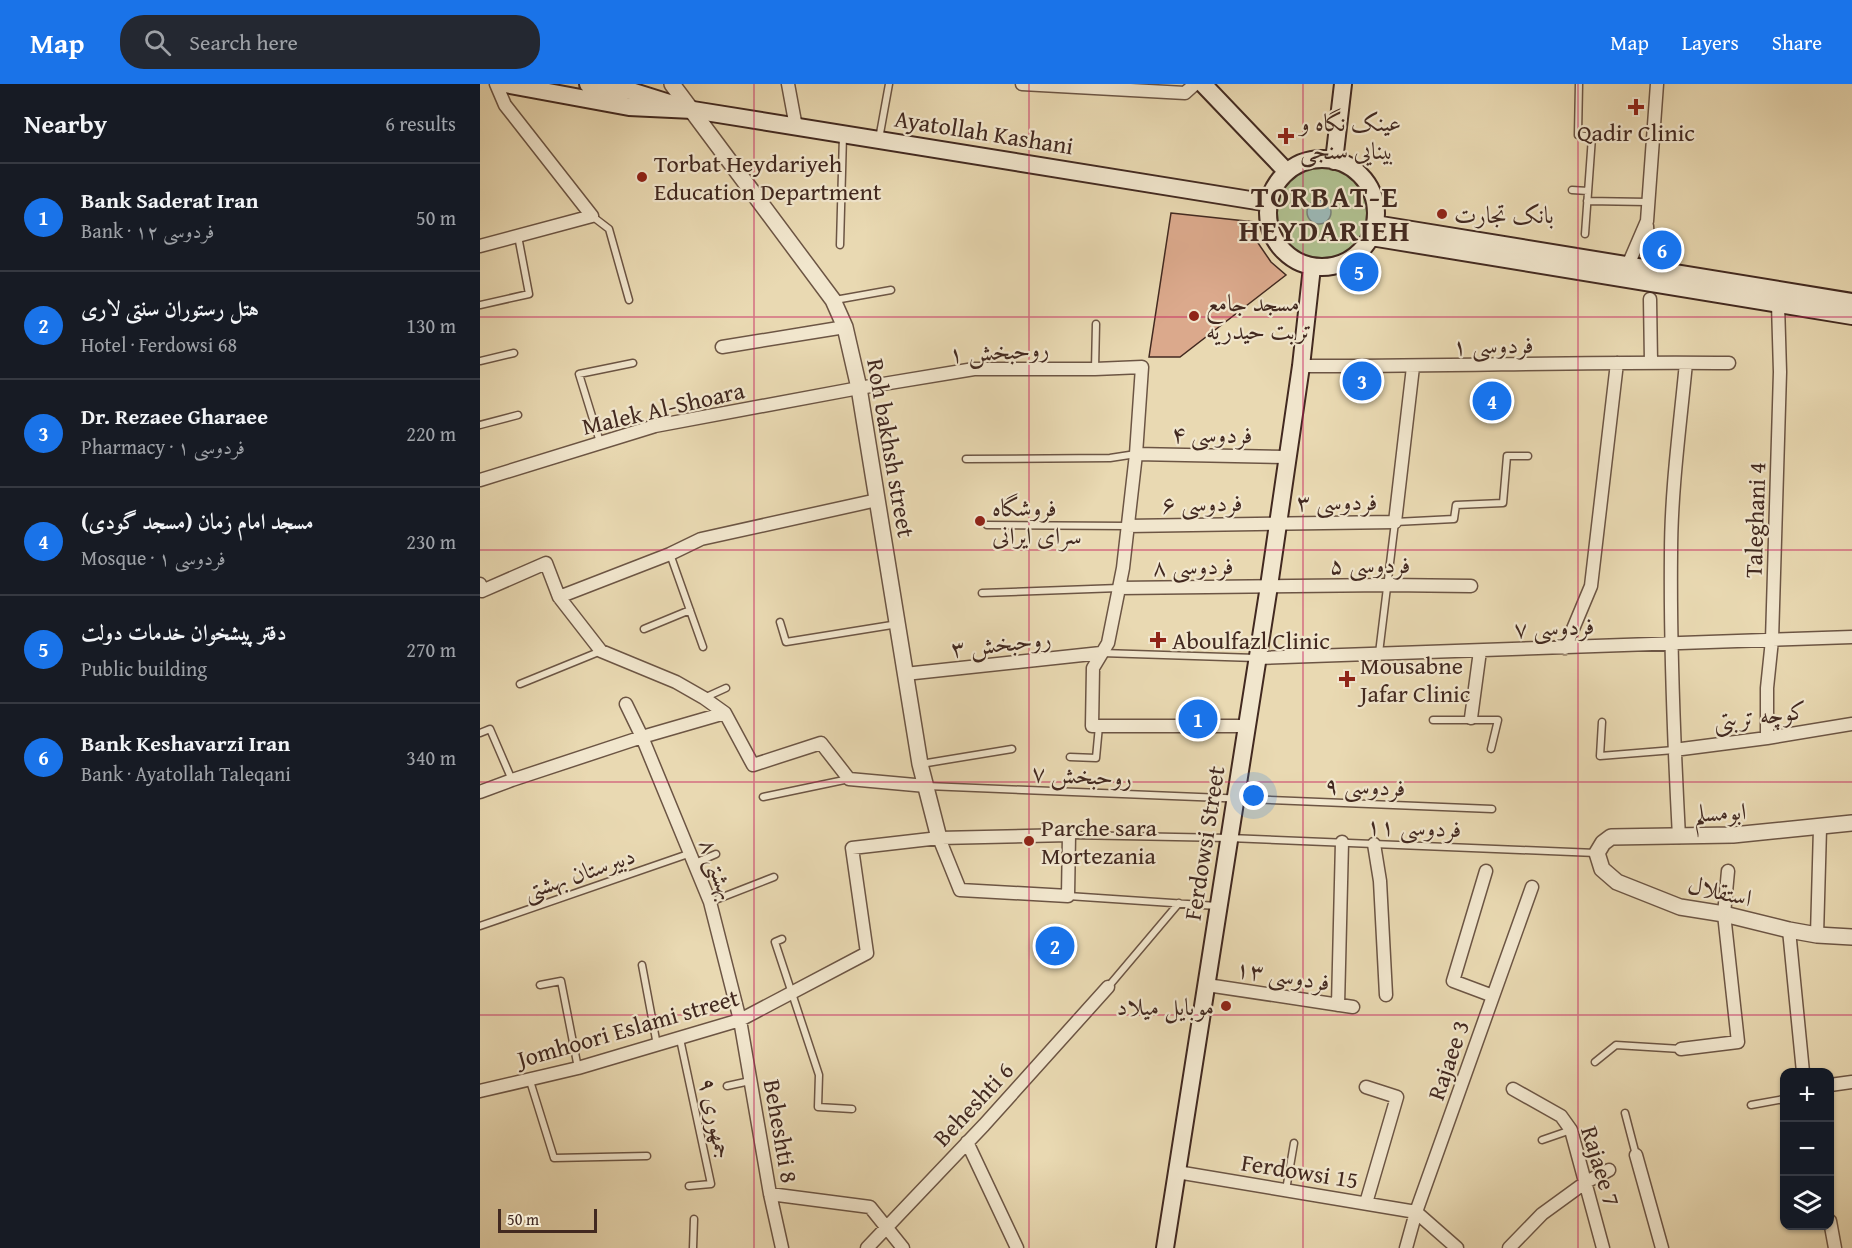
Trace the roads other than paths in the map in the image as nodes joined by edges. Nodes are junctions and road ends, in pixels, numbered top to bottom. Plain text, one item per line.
1 (496, 84) edge
2 (505, 84) edge
3 (588, 84) edge
4 (672, 84) edge
5 (788, 84) edge
6 (889, 84) edge
7 (1022, 84) edge
8 (1195, 84) edge
9 (1203, 84) edge
10 (1343, 84) edge
11 (1579, 84) edge
12 (1657, 84) edge
13 (1081, 85) edge
14 (693, 110) junction
15 (796, 127) junction
16 (843, 134) junction
17 (879, 140) junction
18 (1274, 156) junction
19 (1334, 160) junction
20 (1287, 172) junction
21 (1572, 190) dead end
22 (1588, 191) junction
23 (1244, 198) junction
24 (1587, 201) junction
25 (1648, 201) junction
26 (1269, 203) junction
27 (592, 216) junction
28 (1647, 221) junction
29 (1373, 230) junction
30 (1585, 234) dead end
31 (518, 236) junction
32 (840, 245) dead end
33 (480, 246) edge
34 (1628, 265) junction
35 (1312, 267) junction
36 (1650, 283) junction
37 (891, 290) dead end
38 (629, 300) dead end
39 (833, 300) junction
40 (1852, 302) edge
41 (1778, 304) junction
42 (480, 305) edge
43 (1852, 316) edge
44 (1096, 324) dead end
45 (845, 327) junction
46 (722, 347) dead end
47 (514, 353) dead end
48 (480, 361) edge
49 (1651, 362) junction
50 (633, 363) dead end
51 (1617, 363) junction
52 (1686, 363) junction
53 (1729, 363) dead end
54 (1301, 366) junction
55 (1413, 367) junction
56 (1095, 369) junction
57 (859, 388) junction
58 (518, 415) dead end
59 (480, 425) edge
60 (601, 443) junction
61 (1136, 454) junction
62 (1528, 456) dead end
63 (1288, 457) junction
64 (966, 459) dead end
65 (480, 480) edge
66 (877, 500) junction
67 (1278, 522) junction
68 (1395, 522) junction
69 (987, 525) dead end
70 (1127, 526) junction
71 (670, 554) junction
72 (1388, 585) junction
73 (1269, 586) junction
74 (1471, 586) dead end
75 (1119, 588) junction
76 (481, 589) edge
77 (982, 593) dead end
78 (559, 597) junction
79 (690, 610) junction
80 (780, 622) dead end
81 (898, 624) junction
82 (644, 629) dead end
83 (1852, 637) edge
84 (1772, 640) junction
85 (1672, 644) junction
86 (704, 647) dead end
87 (1565, 648) junction
88 (601, 651) junction
89 (1480, 651) junction
90 (1101, 653) junction
91 (1380, 653) junction
92 (1258, 658) junction
93 (905, 674) junction
94 (520, 684) dead end
95 (726, 688) dead end
96 (704, 698) junction
97 (626, 704) dead end
98 (725, 713) junction
99 (1471, 718) junction
100 (1433, 720) dead end
101 (1602, 722) dead end
102 (1852, 724) edge
103 (1099, 726) junction
104 (1247, 726) junction
105 (480, 732) edge
106 (642, 736) junction
107 (1767, 738) junction
108 (1012, 749) dead end
109 (1491, 749) dead end
110 (1674, 750) junction
111 (1070, 757) dead end
112 (920, 764) junction
113 (849, 779) junction
114 (512, 780) junction
115 (926, 786) junction
116 (480, 792) edge
117 (763, 797) dead end
118 (1235, 800) junction
119 (1492, 809) dead end
120 (1852, 823) edge
121 (1820, 828) junction
122 (1069, 836) junction
123 (1678, 837) junction
124 (939, 838) junction
125 (1229, 838) junction
126 (1342, 842) junction
127 (1374, 844) junction
128 (1597, 853) junction
129 (716, 854) dead end
130 (693, 858) junction
131 (1486, 870) dead end
132 (1728, 871) dead end
133 (774, 877) dead end
134 (1532, 887) dead end
135 (1068, 896) junction
136 (710, 902) junction
137 (1179, 903) junction
138 (1218, 906) junction
139 (1724, 914) junction
140 (480, 926) edge
141 (1789, 930) junction
142 (1817, 935) junction
143 (1852, 938) edge
144 (782, 939) dead end
145 (642, 965) dead end
146 (540, 985) dead end
147 (1207, 985) junction
148 (1108, 987) joint
149 (793, 993) junction
150 (1386, 995) dead end
151 (1493, 996) junction
152 (1338, 1005) junction
153 (1353, 1007) dead end
154 (741, 1020) junction
155 (680, 1039) junction
156 (657, 1046) junction
157 (1681, 1049) joint
158 (1595, 1062) dead end
159 (578, 1068) junction
160 (1803, 1068) edge
161 (530, 1080) junction
162 (751, 1081) junction
163 (1852, 1082) edge
164 (1834, 1084) edge
165 (727, 1086) dead end
166 (1366, 1087) dead end
167 (1513, 1089) dead end
168 (480, 1090) edge
169 (1780, 1100) edge
170 (1751, 1105) dead end
171 (852, 1109) dead end
172 (1625, 1113) dead end
173 (1571, 1130) junction
174 (1542, 1140) dead end
175 (968, 1142) junction
176 (1294, 1143) dead end
177 (1636, 1155) joint
178 (647, 1156) dead end
179 (1609, 1170) dead end
180 (1177, 1172) junction
181 (1586, 1182) junction
182 (689, 1186) dead end
183 (1286, 1190) junction
184 (771, 1194) junction
185 (1366, 1203) junction
186 (1416, 1212) junction
187 (694, 1219) dead end
188 (887, 1226) junction
189 (1832, 1230) edge
190 (693, 1248) edge
191 (782, 1248) edge
192 (867, 1248) edge
193 (903, 1248) edge
194 (1017, 1248) edge
195 (1165, 1248) edge
196 (1406, 1248) edge
197 (1457, 1248) edge
198 (1509, 1248) edge
199 (1603, 1248) edge
200 (1662, 1248) edge
201 (1835, 1248) edge

1 - 27 street
2 - 14 main road, Ayatollah Kashani
3 - 14 main road, Ayatollah Kashani
4 - 14 street, Roh bakhsh street
5 - 15 street
6 - 17 lane
7 - 13 street
8 - 13 street
9 - 18 main road
10 - 19 main road
11 - 22 lane
12 - 25 street
14 - 15 main road, Ayatollah Kashani
14 - 39 street, Roh bakhsh street
15 - 16 main road, Ayatollah Kashani
16 - 17 main road, Ayatollah Kashani
16 - 32 lane
17 - 23 main road, Ayatollah Kashani
18 - 20 main road
18 - 23 main road
19 - 20 main road
19 - 29 main road
20 - 26 main road
21 - 22 lane
22 - 24 lane
23 - 26 main road, Ayatollah Kashani
24 - 25 lane
24 - 30 lane
25 - 28 street
26 - 35 main road
27 - 31 street
27 - 38 lane
28 - 34 street
28 - 36 street
29 - 34 main road
29 - 35 main road
29 - 36 main road
31 - 33 street
31 - 42 lane
34 - 36 main road
35 - 54 main road, Ferdowsi Street
36 - 40 main road
36 - 41 main road
36 - 49 street
37 - 39 lane
39 - 45 street, Roh bakhsh street
41 - 43 main road
41 - 84 street, Taleghani 4
44 - 56 lane
45 - 46 street
45 - 57 street, Roh bakhsh street
47 - 48 lane
49 - 51 street, فردوسی ۱
49 - 52 street, فردوسی ۱
50 - 60 lane
51 - 55 street, فردوسی ۱
51 - 87 street
52 - 53 street, فردوسی ۱
52 - 85 street
54 - 55 street, فردوسی ۱
54 - 63 main road, Ferdowsi Street
55 - 68 street
56 - 57 street, روحبخش ۱
56 - 61 street, روحبخش ۱
57 - 60 street, Malek Al-Shoara
57 - 66 street, Roh bakhsh street
58 - 59 lane
60 - 65 street, Malek Al-Shoara
61 - 63 street, فردوسی ۴
61 - 64 lane
61 - 70 street
62 - 68 lane
63 - 67 main road, Ferdowsi Street
66 - 71 street
66 - 81 street, Roh bakhsh street
67 - 68 street, فردوسی ۳
67 - 70 street, فردوسی ۶
67 - 73 main road, Ferdowsi Street
68 - 72 lane
69 - 70 lane
70 - 75 street
71 - 78 street
71 - 79 lane
72 - 73 street, فردوسی ۵
72 - 74 street, فردوسی ۵
72 - 91 lane
73 - 75 street, فردوسی ۸
73 - 92 main road, Ferdowsi Street
75 - 77 lane
75 - 90 street
76 - 78 street
78 - 88 street
79 - 82 lane
79 - 86 lane
80 - 81 lane
81 - 93 street, Roh bakhsh street
83 - 84 street, فردوسی ۷
84 - 85 street, فردوسی ۷
84 - 107 street, Taleghani 4
85 - 87 street, فردوسی ۷
85 - 110 street
87 - 89 street, فردوسی ۷
88 - 94 lane
88 - 96 street
89 - 91 street, فردوسی ۷
89 - 99 street
90 - 92 lane
90 - 93 street, روحبخش ۳
90 - 103 street
91 - 92 street, فردوسی ۷
92 - 104 main road, Ferdowsi Street
93 - 112 street, Roh bakhsh street
95 - 96 lane
96 - 98 street
97 - 106 street, بهشتی ۸
98 - 106 street
98 - 113 street
99 - 100 lane
99 - 109 lane
101 - 110 lane
102 - 107 street, کوچه تربتی
103 - 104 street
103 - 111 lane
104 - 118 main road, Ferdowsi Street
105 - 114 lane
106 - 114 street
106 - 130 street, بهشتی ۸
107 - 110 street, کوچه تربتی
108 - 112 lane
110 - 123 street
112 - 115 street, Roh bakhsh street
113 - 115 street
113 - 117 lane
114 - 116 street
115 - 118 lane, روحبخش ۷
115 - 124 street, Roh bakhsh street
118 - 119 lane, فردوسی ۹
118 - 125 main road, Ferdowsi Street
120 - 121 street, ابومسلم
121 - 123 street, ابومسلم
121 - 142 street
122 - 124 street
122 - 125 lane, فردوسی ۱۱
122 - 135 street
123 - 128 street, ابومسلم
124 - 135 street
124 - 149 street, Jomhoori Eslami street
125 - 126 lane, فردوسی ۱۱
125 - 138 main road, Ferdowsi Street
126 - 127 lane, فردوسی ۱۱
126 - 152 street
127 - 128 lane, فردوسی ۱۱
127 - 150 street
128 - 139 street, استقلال
129 - 130 lane, دبیرستان بهشتی
130 - 136 street, بهشتی ۸
130 - 140 lane, دبیرستان بهشتی
131 - 151 street
132 - 139 street
133 - 136 lane
134 - 151 street, Rajaee 3
135 - 137 lane
136 - 154 street, بهشتی ۸
137 - 138 lane
137 - 148 lane
138 - 147 main road, Ferdowsi Street
139 - 141 street, استقلال
139 - 157 street
141 - 142 street, استقلال
141 - 160 street
142 - 143 street, استقلال
144 - 149 lane
145 - 156 lane
146 - 159 lane
147 - 152 street, فردوسی ۱۳
147 - 180 main road, Ferdowsi Street
148 - 175 street, Beheshti 6
149 - 154 street, Jomhoori Eslami street
149 - 171 lane
151 - 186 street, Rajaee 3
152 - 153 street, فردوسی ۱۳
154 - 155 street, Jomhoori Eslami street
154 - 162 street, Beheshti 8
155 - 156 street, Jomhoori Eslami street
155 - 182 lane, جمهوری ۹
156 - 159 street, Jomhoori Eslami street
157 - 158 lane
159 - 161 street, Jomhoori Eslami street
161 - 168 street, Jomhoori Eslami street
161 - 178 lane
162 - 165 lane
162 - 184 street, Beheshti 8
163 - 164 street
166 - 185 street
167 - 173 street, Rajaee 7
169 - 170 lane
172 - 177 lane
173 - 174 lane
173 - 181 street, Rajaee 7
175 - 188 street, Beheshti 6
175 - 194 street
176 - 183 lane
177 - 200 street
179 - 181 street
180 - 183 street, Ferdowsi 15
180 - 195 main road, Ferdowsi Street
181 - 198 street
181 - 199 street, Rajaee 7
183 - 185 street, Ferdowsi 15
184 - 188 street
184 - 191 street, Beheshti 8
185 - 186 street, Ferdowsi 15
186 - 196 street, Rajaee 3
186 - 197 street
187 - 190 lane
188 - 192 street, Beheshti 6
188 - 193 street
189 - 201 street

